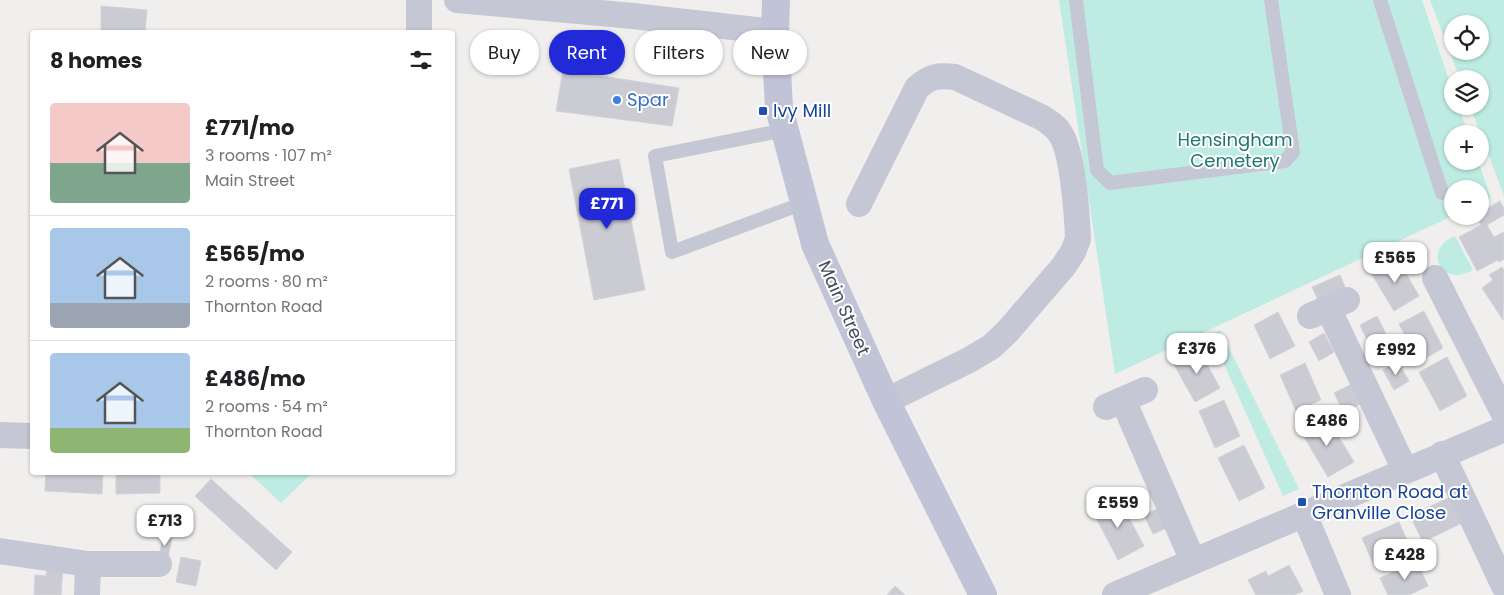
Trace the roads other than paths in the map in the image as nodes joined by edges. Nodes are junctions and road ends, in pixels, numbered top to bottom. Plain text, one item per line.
1 (419, 0) edge
2 (456, 0) edge
3 (776, 0) edge
4 (1076, 0) edge
5 (1271, 0) edge
6 (1380, 0) edge
7 (634, 8) edge
8 (419, 30) edge
9 (763, 30) edge
10 (775, 30) edge
11 (777, 75) edge
12 (785, 130) junction
13 (1442, 193) dead end
14 (804, 202) junction
15 (859, 204) dead end
16 (1448, 286) dead end
17 (1328, 308) dead end
18 (1125, 399) dead end
19 (886, 401) junction
20 (1504, 414) edge
21 (1504, 428) edge
22 (0, 435) edge
23 (30, 436) edge
24 (1442, 454) junction
25 (1405, 470) junction
26 (1304, 514) junction
27 (0, 551) edge
28 (1193, 561) junction
29 (88, 564) junction
30 (159, 564) dead end
31 (1504, 586) edge
32 (88, 595) edge
33 (983, 595) edge
34 (1115, 595) edge
35 (1338, 595) edge

1 - 8 street
2 - 7 street
3 - 10 main road, Main Street
4 - 5 lane
6 - 13 lane
7 - 9 street
11 - 12 main road, Main Street
12 - 14 main road, Main Street
12 - 14 lane
14 - 19 main road, Main Street
15 - 19 street
16 - 20 street
17 - 25 street
18 - 28 street
19 - 33 main road, Main Street
21 - 24 street
22 - 23 street
24 - 25 street
24 - 31 street
25 - 26 street
26 - 28 street
26 - 35 street
27 - 29 street
28 - 34 street
29 - 30 street
29 - 32 street

